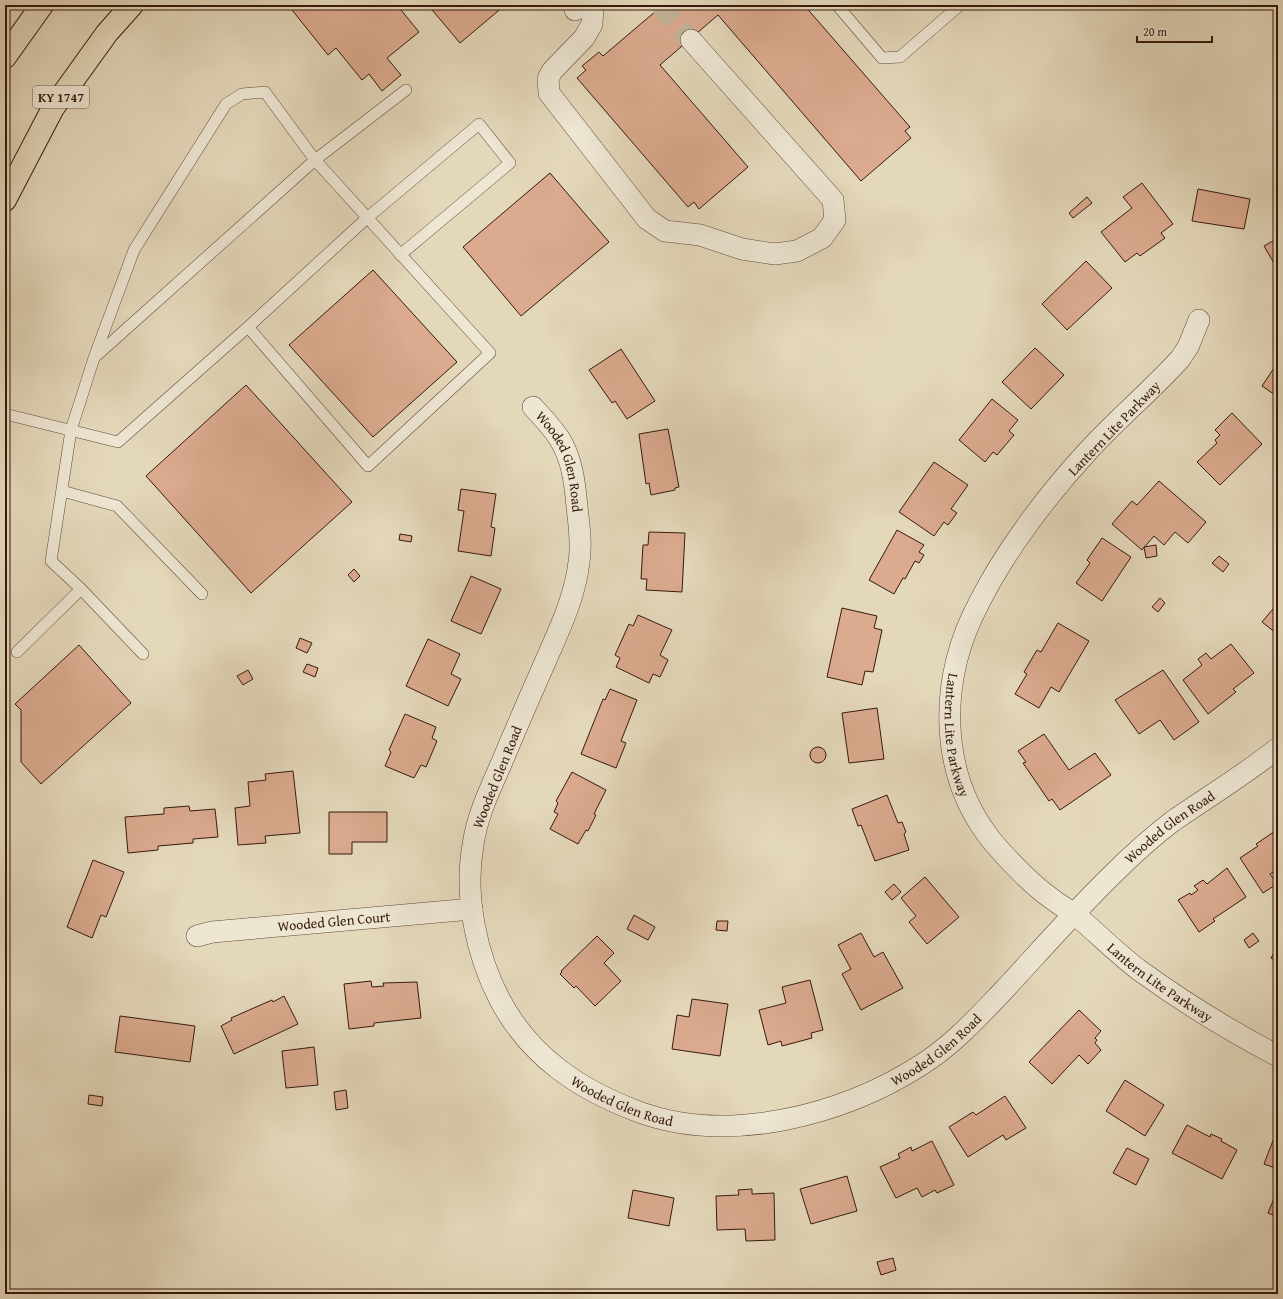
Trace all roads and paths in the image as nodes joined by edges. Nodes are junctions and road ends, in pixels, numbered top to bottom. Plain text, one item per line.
1 (42, 5) edge
2 (132, 5) edge
3 (837, 5) edge
4 (960, 5) edge
5 (580, 6) edge
6 (691, 40) tunnel mouth
7 (5, 57) edge
8 (406, 90) dead end
9 (315, 160) junction
10 (5, 200) edge
11 (367, 218) junction
12 (400, 255) junction
13 (1199, 320) dead end
14 (248, 327) junction
15 (94, 358) junction
16 (533, 408) dead end
17 (5, 414) edge
18 (71, 430) junction
19 (62, 491) junction
20 (81, 589) junction
21 (202, 594) dead end
22 (17, 652) dead end
23 (143, 654) dead end
24 (1278, 748) edge
25 (472, 909) junction
26 (1075, 915) junction
27 (197, 936) dead end
28 (1278, 1056) edge

1 - 7 main road
2 - 10 main road, KY 1747
3 - 4 lane
5 - 6 street
8 - 9 lane
9 - 11 lane
9 - 15 lane
9 - 15 lane
11 - 12 lane
11 - 12 lane
11 - 14 lane
12 - 14 lane
13 - 26 street, Lantern Lite Parkway
14 - 18 lane
15 - 18 lane
16 - 25 street, Wooded Glen Road
17 - 18 lane
18 - 19 lane
19 - 20 lane
19 - 21 lane
20 - 22 lane
20 - 23 lane
24 - 26 street, Wooded Glen Road
25 - 26 street, Wooded Glen Road
25 - 27 street, Wooded Glen Court
26 - 28 street, Lantern Lite Parkway

